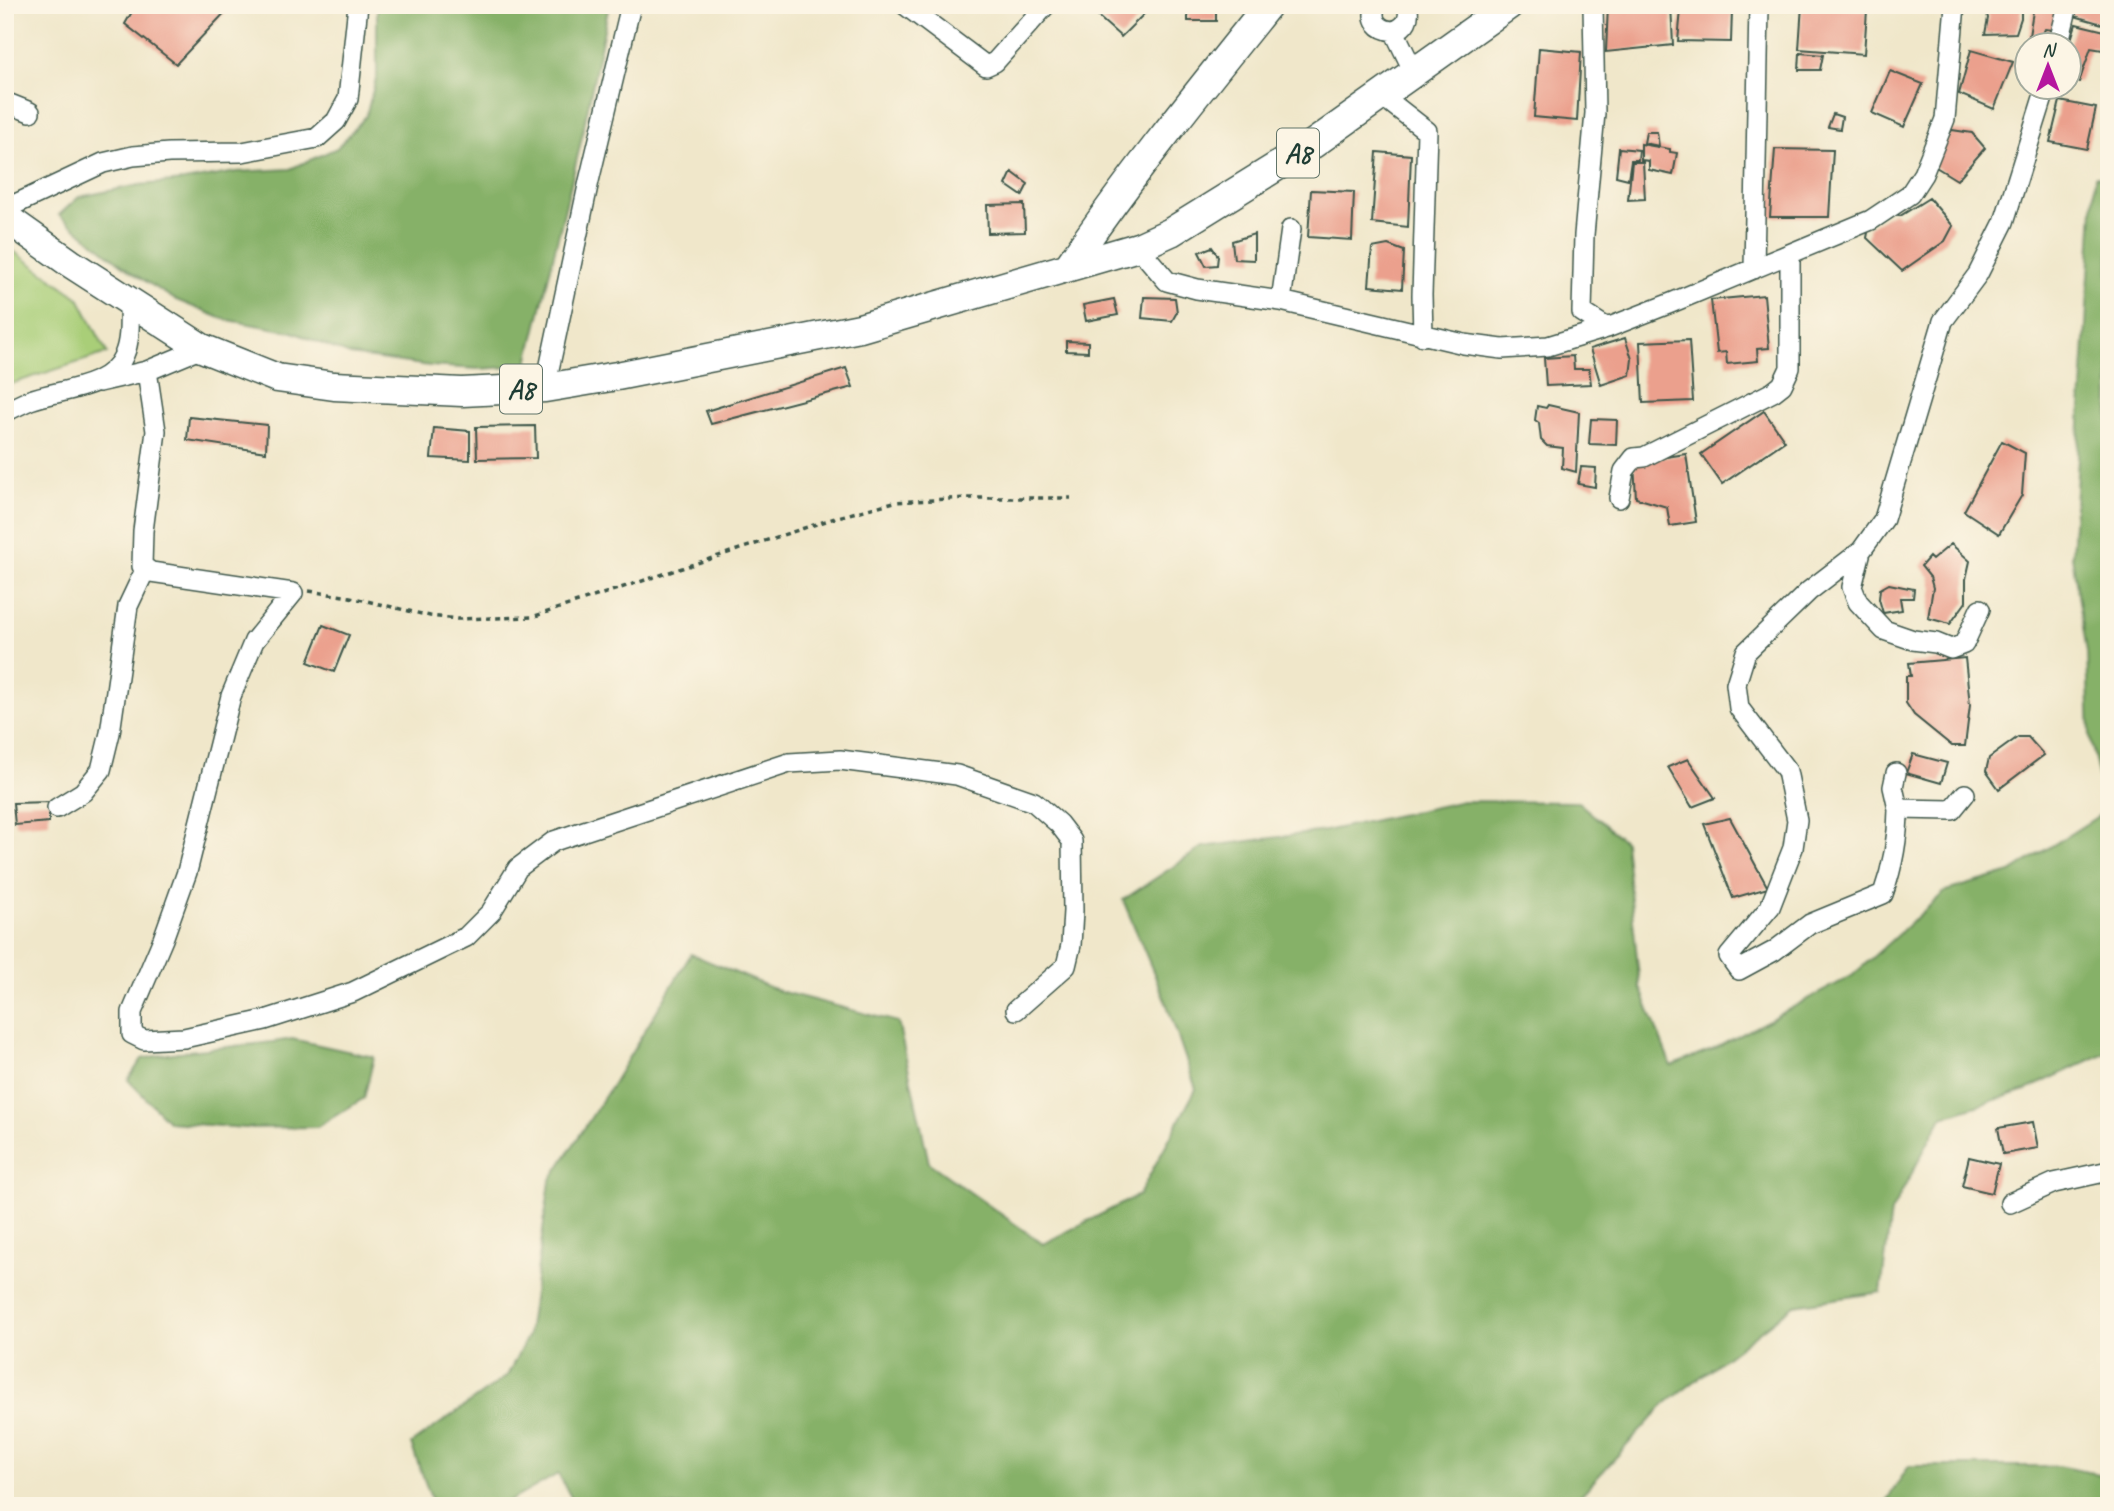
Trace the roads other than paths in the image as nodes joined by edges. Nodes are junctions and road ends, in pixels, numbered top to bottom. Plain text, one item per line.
1 (358, 5) edge
2 (631, 5) edge
3 (905, 5) edge
4 (1046, 5) edge
5 (1268, 5) edge
6 (1407, 5) edge
7 (1509, 5) edge
8 (1593, 5) edge
9 (1759, 5) edge
10 (1955, 5) edge
11 (2068, 5) edge
12 (1370, 6) edge
13 (1394, 32) junction
14 (2061, 32) edge
15 (1414, 72) junction
16 (1381, 95) junction
17 (5, 102) edge
18 (2042, 102) edge
19 (30, 112) dead end
20 (1114, 202) junction
21 (5, 209) edge
22 (5, 217) edge
23 (1291, 229) dead end
24 (1138, 247) junction
25 (1790, 254) junction
26 (1068, 267) junction
27 (1754, 269) junction
28 (1281, 301) junction
29 (129, 302) junction
30 (1607, 328) junction
31 (1423, 336) junction
32 (202, 348) junction
33 (147, 371) junction
34 (91, 384) junction
35 (545, 388) junction
36 (5, 412) edge
37 (1619, 498) dead end
38 (1861, 551) junction
39 (145, 570) junction
40 (1980, 609) dead end
41 (1896, 773) dead end
42 (1965, 794) dead end
43 (57, 808) dead end
44 (1898, 809) junction
45 (1016, 1010) dead end
46 (2109, 1171) edge
47 (2010, 1203) dead end

1 - 21 street
2 - 35 street
3 - 4 street
5 - 20 highway
6 - 13 street
7 - 15 highway, A8
8 - 30 street
9 - 27 street
10 - 25 street
11 - 14 street
12 - 13 street
13 - 15 street
15 - 16 highway, A8
16 - 24 highway, A8
16 - 31 street
17 - 19 street
18 - 38 street
20 - 24 highway
20 - 26 highway
22 - 29 highway, A8
23 - 28 street
24 - 26 highway, A8
24 - 28 street
25 - 27 street
25 - 37 street
26 - 35 highway, A8
27 - 30 street
28 - 31 street
29 - 32 highway, A8
29 - 34 street
30 - 31 street
32 - 33 street
32 - 35 highway, A8
33 - 34 street
33 - 39 street
34 - 36 street
38 - 40 street
38 - 44 street
39 - 43 street
39 - 45 street
41 - 44 street
42 - 44 street
46 - 47 street

